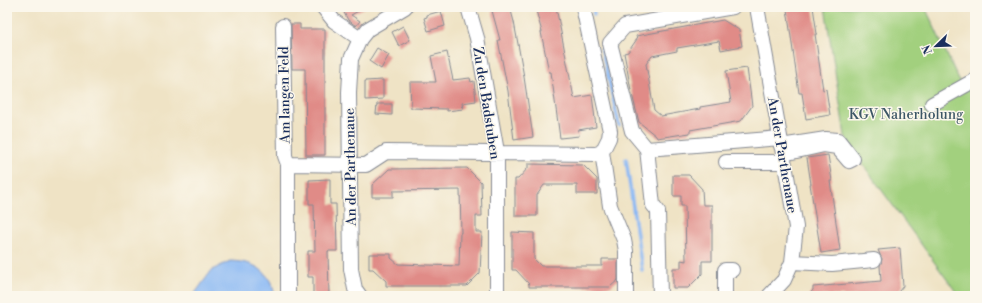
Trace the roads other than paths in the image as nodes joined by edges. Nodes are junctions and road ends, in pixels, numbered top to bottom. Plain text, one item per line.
1 (323, 7) edge
2 (405, 7) edge
3 (468, 7) edge
4 (583, 7) edge
5 (733, 7) edge
6 (757, 7) edge
7 (283, 26) dead end
8 (360, 39) junction
9 (975, 80) edge
10 (932, 104) dead end
11 (647, 149) junction
12 (497, 152) junction
13 (602, 152) junction
14 (783, 154) junction
15 (726, 162) dead end
16 (288, 164) junction
17 (350, 164) junction
18 (750, 169) dead end
19 (874, 260) dead end
20 (792, 262) junction
21 (729, 273) dead end
22 (777, 293) edge
23 (288, 296) edge
24 (360, 296) edge
25 (497, 296) edge
26 (626, 296) edge
27 (660, 296) edge
28 (725, 296) edge

1 - 8 street
2 - 8 street, An der Parthenaue
3 - 12 street, Zu den Badstuben
4 - 13 street
5 - 11 street
6 - 14 street, An der Parthenaue
7 - 16 street, Am langen Feld
8 - 17 street, An der Parthenaue
9 - 10 street
11 - 14 street
11 - 27 street
12 - 13 street, Am langen Feld
12 - 17 street, Am langen Feld
12 - 25 street, Zu den Badstuben
13 - 26 street
14 - 15 street
14 - 18 street
14 - 20 street, An der Parthenaue
16 - 17 street, Am langen Feld
16 - 23 street, Am langen Feld
17 - 24 street, An der Parthenaue
19 - 20 street
20 - 22 street, An der Parthenaue
21 - 28 street

